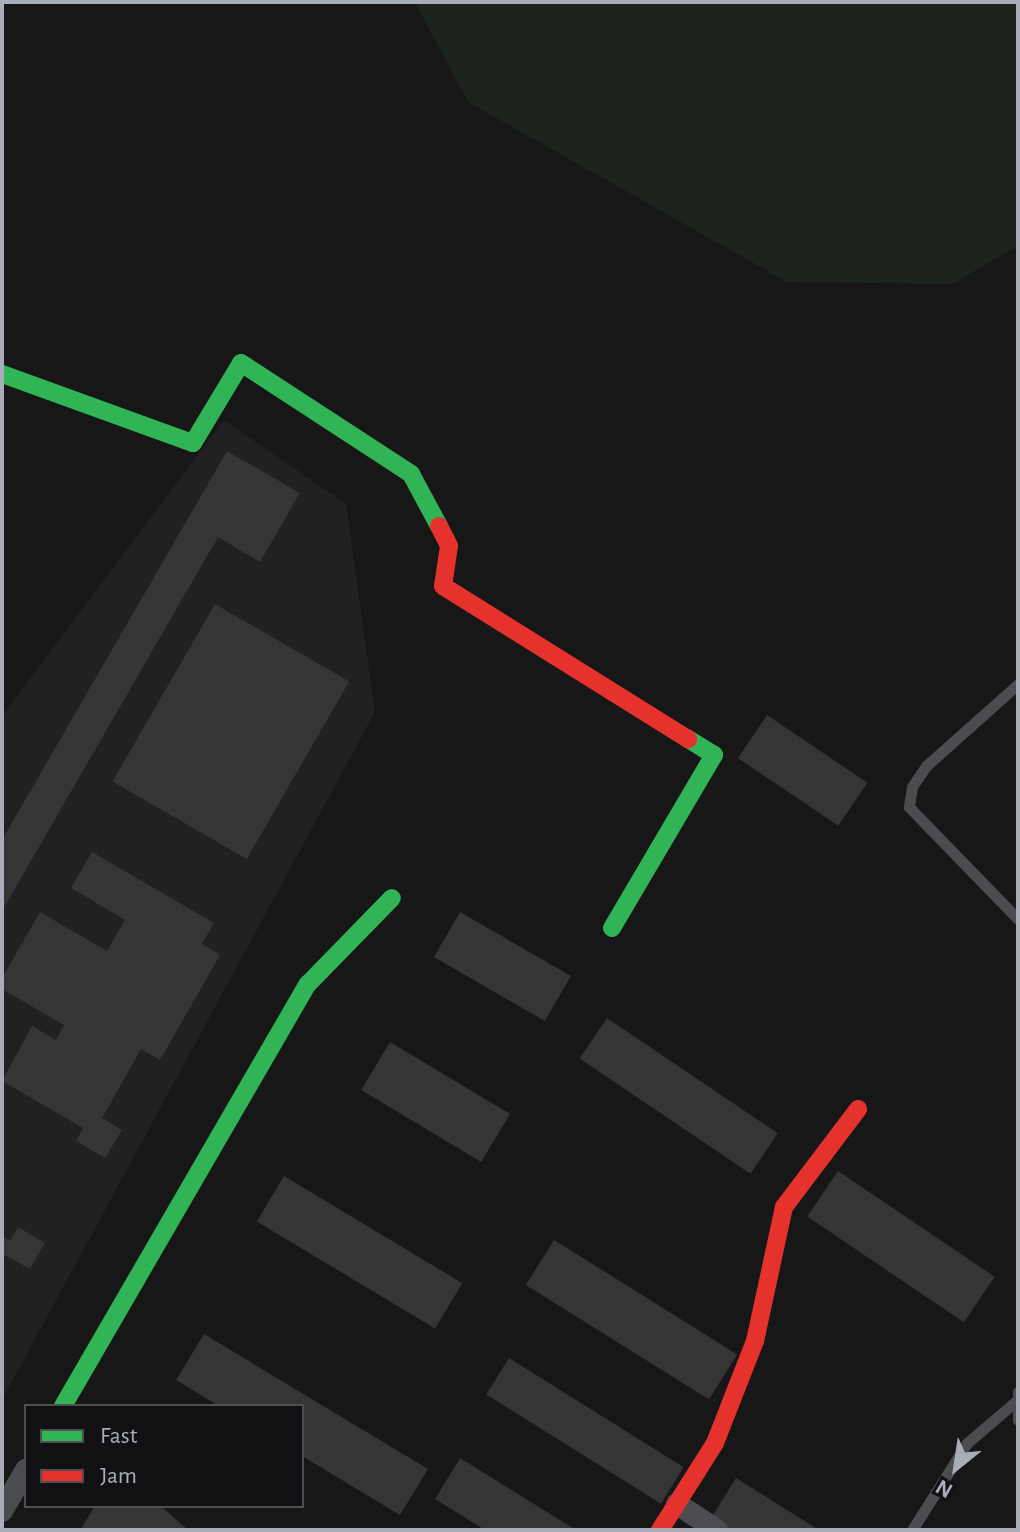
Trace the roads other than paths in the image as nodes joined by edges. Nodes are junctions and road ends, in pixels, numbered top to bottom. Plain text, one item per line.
1 (2, 374) edge
2 (1018, 684) edge
3 (392, 898) dead end
4 (1018, 919) edge
5 (612, 928) dead end
6 (858, 1109) dead end
7 (1016, 1397) edge
8 (64, 1404) edge
9 (1018, 1420) edge
10 (24, 1473) edge
11 (677, 1504) junction
12 (2, 1511) edge
13 (660, 1530) edge
14 (717, 1530) edge
15 (912, 1530) edge

1 - 5 street
2 - 4 lane
3 - 8 street
6 - 11 street
7 - 9 lane
7 - 15 lane
10 - 12 street
11 - 13 street
11 - 14 street

